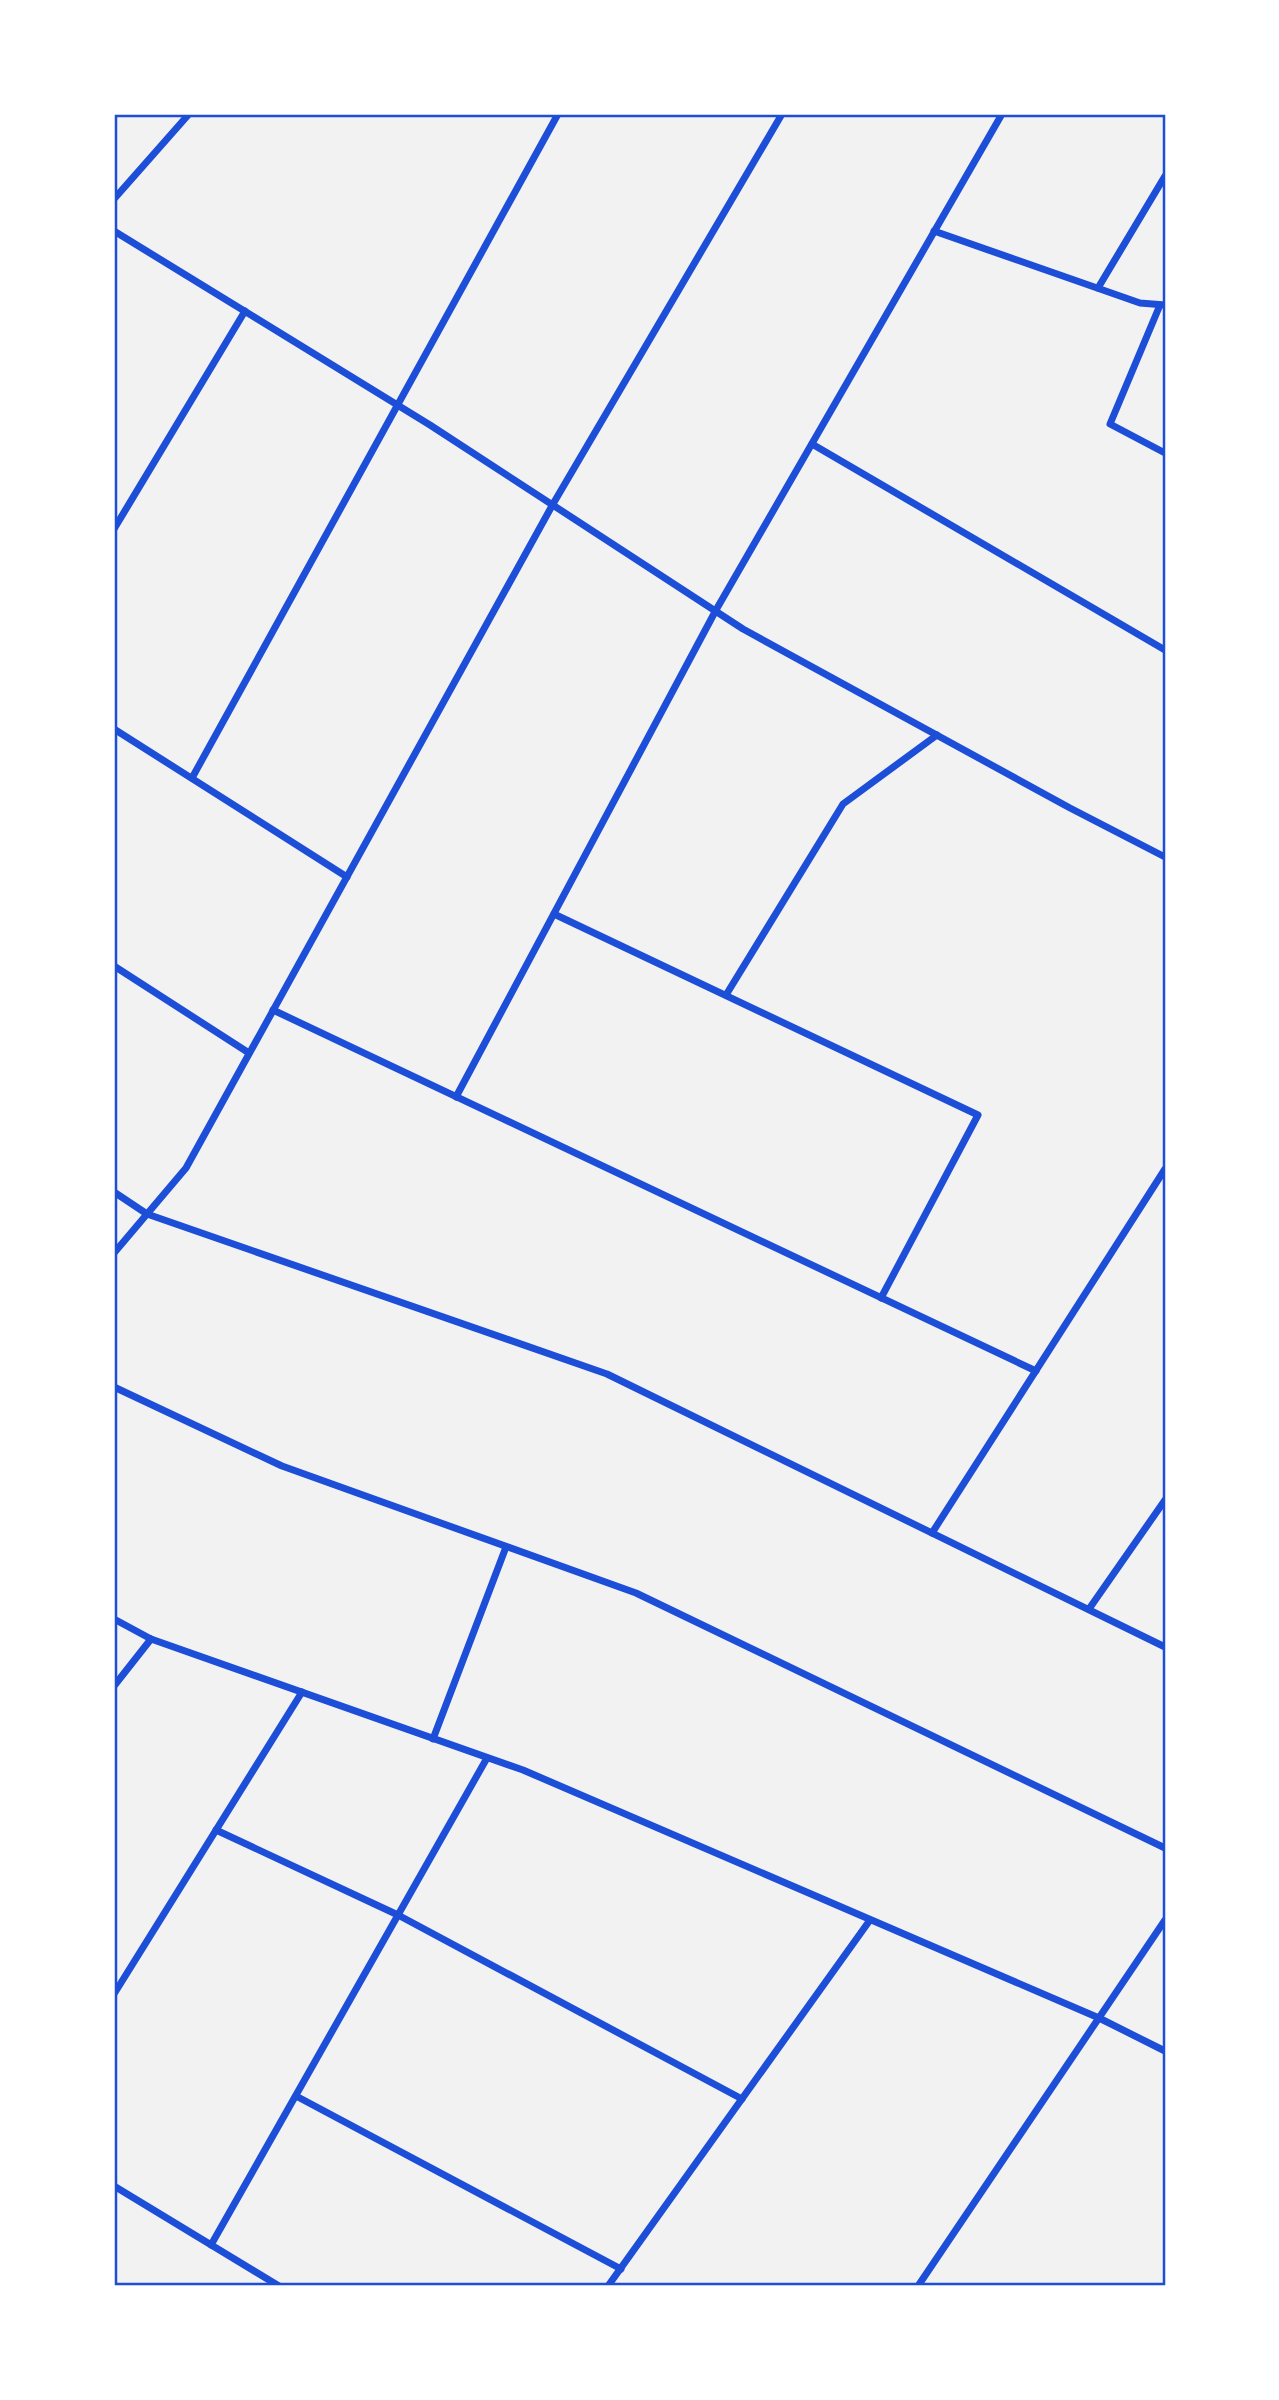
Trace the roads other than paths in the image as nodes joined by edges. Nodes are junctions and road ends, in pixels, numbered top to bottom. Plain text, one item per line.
1 (189, 114) edge
2 (558, 114) edge
3 (782, 114) edge
4 (1002, 114) edge
5 (1165, 176) edge
6 (114, 199) edge
7 (114, 231) edge
8 (934, 231) junction
9 (1098, 288) junction
10 (1163, 305) edge
11 (245, 312) junction
12 (398, 405) junction
13 (812, 444) junction
14 (1165, 453) edge
15 (552, 504) junction
16 (114, 529) edge
17 (716, 610) junction
18 (1165, 650) edge
19 (114, 729) edge
20 (937, 735) junction
21 (192, 778) junction
22 (1165, 857) edge
23 (347, 877) junction
24 (554, 914) junction
25 (114, 967) edge
26 (726, 995) junction
27 (273, 1010) junction
28 (249, 1053) junction
29 (456, 1097) junction
30 (1165, 1169) edge
31 (114, 1192) edge
32 (147, 1214) junction
33 (114, 1253) edge
34 (881, 1298) junction
35 (1036, 1371) junction
36 (114, 1387) edge
37 (1165, 1500) edge
38 (932, 1533) junction
39 (506, 1547) junction
40 (1089, 1609) junction
41 (114, 1619) edge
42 (151, 1639) junction
43 (1165, 1647) edge
44 (114, 1686) edge
45 (302, 1692) junction
46 (433, 1739) junction
47 (487, 1758) junction
48 (216, 1830) junction
49 (1165, 1848) edge
50 (398, 1915) junction
51 (870, 1920) junction
52 (1165, 1920) edge
53 (114, 1994) edge
54 (1099, 2018) junction
55 (1165, 2051) edge
56 (296, 2096) junction
57 (743, 2099) junction
58 (115, 2189) edge
59 (211, 2245) junction
60 (621, 2269) junction
61 (279, 2286) edge
62 (608, 2286) edge
63 (918, 2286) edge

1 - 6 street
2 - 12 street
3 - 15 street
4 - 8 street
5 - 9 street
7 - 11 street
8 - 9 street
8 - 13 street
9 - 10 street
10 - 14 street
11 - 12 street
11 - 16 street
12 - 15 street
12 - 21 street
13 - 17 street
13 - 18 street
15 - 17 street
15 - 23 street
17 - 20 street
17 - 24 street
19 - 21 street
20 - 22 street
20 - 26 street
21 - 23 street
23 - 27 street
24 - 26 street
24 - 29 street
25 - 28 street
26 - 34 street
27 - 28 street
27 - 29 street
28 - 32 street
29 - 34 street
30 - 35 street
31 - 32 street
32 - 33 street
32 - 38 street
34 - 35 street
35 - 38 street
36 - 39 street
37 - 40 street
38 - 40 street
39 - 46 street
39 - 49 street
40 - 43 street
41 - 42 street
42 - 44 street
42 - 45 street
45 - 46 street
45 - 48 street
46 - 47 street
47 - 50 street
47 - 51 street
48 - 50 street
48 - 53 street
50 - 56 street
50 - 57 street
51 - 54 street
51 - 57 street
52 - 54 street
54 - 55 street
54 - 63 street
56 - 59 street
56 - 60 street
57 - 60 street
58 - 59 street
59 - 61 street
60 - 62 street

